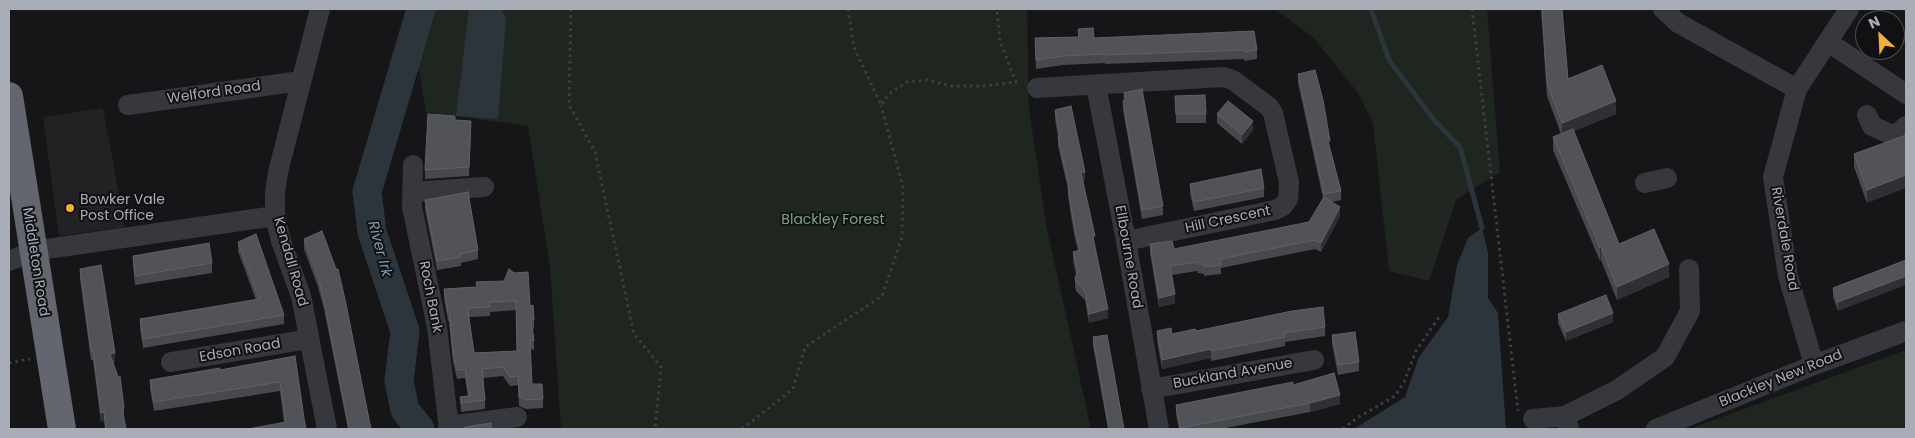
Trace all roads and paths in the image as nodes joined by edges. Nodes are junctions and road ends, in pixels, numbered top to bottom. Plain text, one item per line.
1 (320, 9) edge
2 (571, 9) edge
3 (848, 9) edge
4 (997, 9) edge
5 (1472, 9) edge
6 (1663, 9) edge
7 (1849, 9) edge
8 (1828, 42) junction
9 (301, 81) junction
10 (1096, 85) junction
11 (1036, 88) dead end
12 (1797, 89) junction
13 (1906, 94) edge
14 (9, 96) edge
15 (128, 105) dead end
16 (881, 105) junction
17 (1867, 115) dead end
18 (1906, 126) edge
19 (413, 165) dead end
20 (15, 171) edge
21 (1667, 178) dead end
22 (1644, 183) dead end
23 (484, 187) dead end
24 (412, 192) junction
25 (275, 216) junction
26 (1126, 241) junction
27 (34, 251) junction
28 (9, 261) edge
29 (1690, 269) dead end
30 (1439, 318) dead end
31 (1906, 330) edge
32 (309, 339) junction
33 (1314, 360) dead end
34 (171, 362) dead end
35 (1814, 365) junction
36 (1151, 389) junction
37 (517, 417) dead end
38 (1526, 420) joint
39 (1567, 423) edge
40 (449, 428) edge
41 (62, 429) edge
42 (327, 429) edge
43 (654, 429) edge
44 (742, 429) edge
45 (1159, 429) edge
46 (1343, 429) edge
47 (1656, 429) edge

1 - 9 street, Kendall Road
2 - 43 path
3 - 16 path
4 - 16 path
5 - 38 path
6 - 12 street
7 - 8 street, Riverdale Road
8 - 12 street, Riverdale Road
8 - 13 street
9 - 15 street, Welford Road
9 - 25 street, Kendall Road
10 - 11 street, Hill Crescent
10 - 26 street, Ellbourne Road
10 - 26 street, Hill Crescent
12 - 35 street, Riverdale Road
14 - 20 highway, Middleton Road
16 - 44 path
17 - 18 street
19 - 24 street, Roch Bank
20 - 27 highway, Middleton Road
21 - 22 street
23 - 24 street
24 - 40 street, Roch Bank
25 - 27 street
25 - 32 street, Kendall Road
26 - 36 street, Ellbourne Road
27 - 28 street
27 - 41 highway, Middleton Road
29 - 39 street
30 - 46 path
31 - 35 street, Blackley New Road
32 - 34 street, Edson Road
32 - 42 street, Kendall Road
33 - 36 street, Buckland Avenue
35 - 47 street, Blackley New Road
36 - 45 street, Ellbourne Road
37 - 40 street
38 - 39 street

